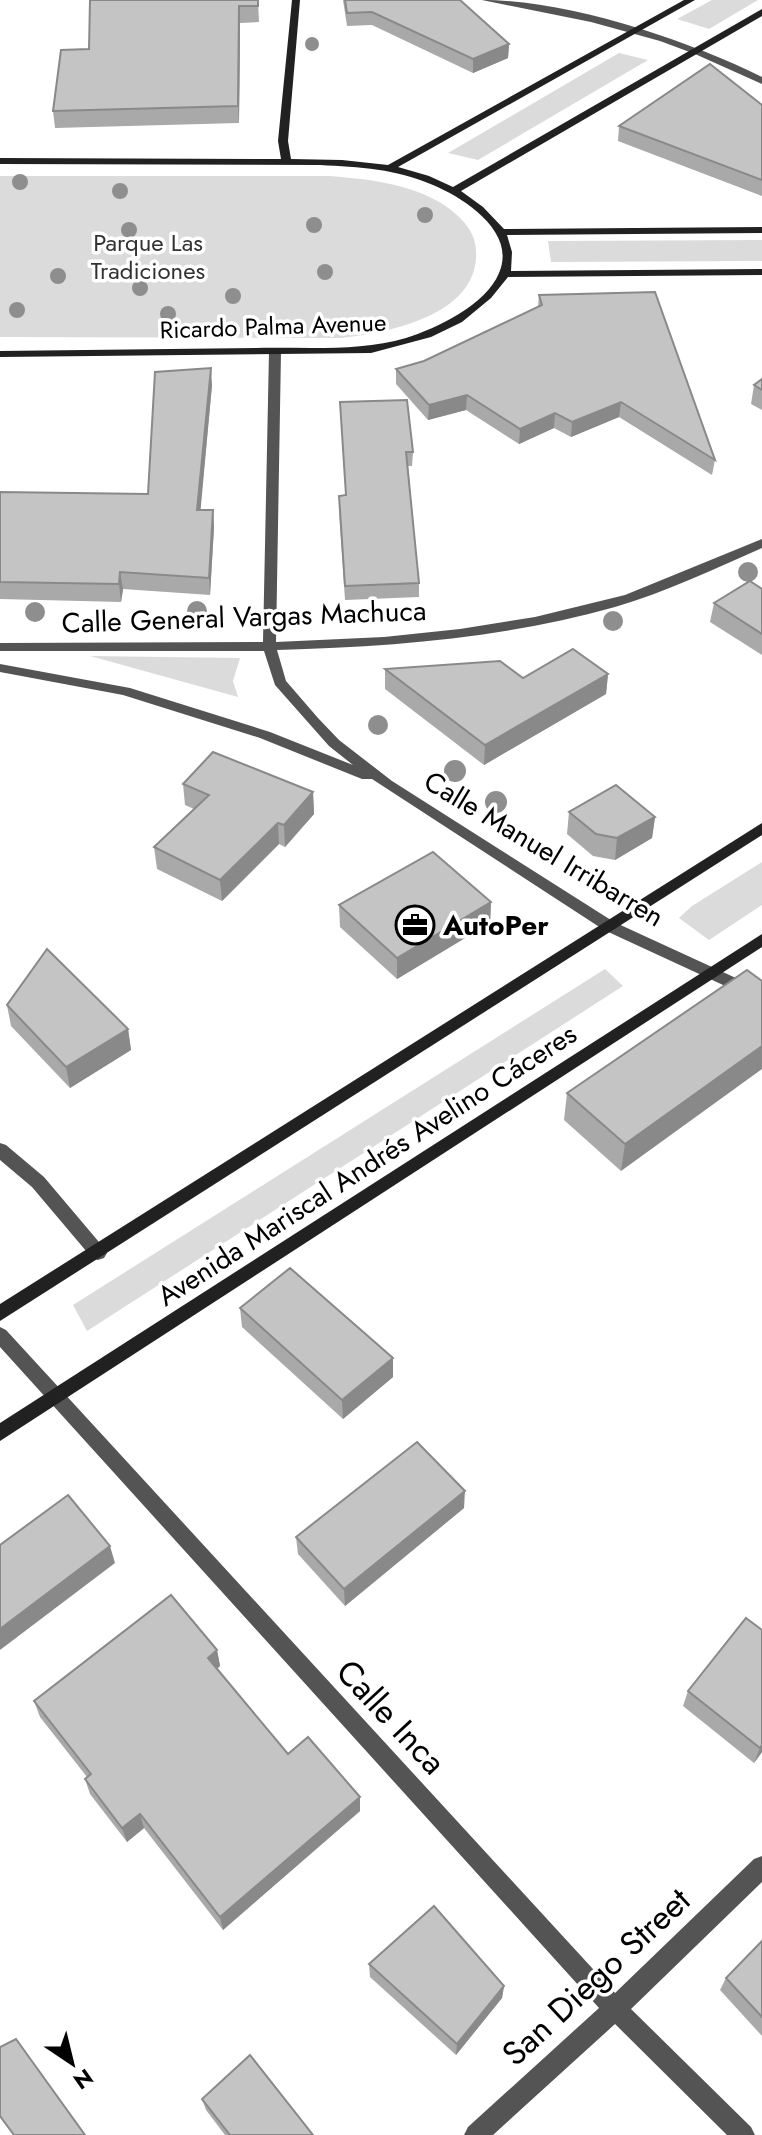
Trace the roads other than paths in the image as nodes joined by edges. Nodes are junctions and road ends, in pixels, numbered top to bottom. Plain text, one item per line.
1 (296, 0) edge
2 (486, 0) edge
3 (691, 0) edge
4 (762, 12) edge
5 (633, 32) junction
6 (693, 52) junction
7 (762, 81) edge
8 (0, 161) edge
9 (287, 162) junction
10 (390, 168) junction
11 (455, 190) junction
12 (762, 230) edge
13 (503, 232) junction
14 (762, 272) edge
15 (506, 274) junction
16 (275, 352) junction
17 (0, 354) edge
18 (762, 543) edge
19 (0, 647) edge
20 (269, 647) junction
21 (0, 668) edge
22 (387, 784) junction
23 (762, 828) edge
24 (609, 926) junction
25 (762, 940) edge
26 (713, 974) junction
27 (762, 997) edge
28 (0, 1150) edge
29 (98, 1253) junction
30 (0, 1313) edge
31 (0, 1335) edge
32 (54, 1397) junction
33 (0, 1433) edge
34 (762, 1867) edge
35 (615, 2009) junction
36 (476, 2135) edge
37 (743, 2135) edge

1 - 9 street
2 - 5 street
3 - 5 street
4 - 6 street
5 - 6 street
5 - 10 street
6 - 7 street
6 - 11 street
8 - 9 street
9 - 10 street
10 - 11 street
11 - 13 street
12 - 13 street
13 - 15 street
14 - 15 street
15 - 16 street, Ricardo Palma Avenue
16 - 17 street, Ricardo Palma Avenue
16 - 20 street, Calle Manuel Irribarren
18 - 20 street, Calle General Vargas Machuca
19 - 20 street, Calle General Vargas Machuca
20 - 22 street, Calle Manuel Irribarren
21 - 22 street, Calle Manuel Irribarren
22 - 24 street, Calle Manuel Irribarren
23 - 24 street
24 - 26 street, Calle Manuel Irribarren
24 - 29 street
25 - 26 street, Avenida Mariscal Andrés Avelino Cáceres
26 - 27 street, Calle Manuel Irribarren
26 - 32 street, Avenida Mariscal Andrés Avelino Cáceres
28 - 29 street
29 - 30 street
31 - 32 street, Calle Inca
32 - 33 street, Avenida Mariscal Andrés Avelino Cáceres
32 - 35 street, Calle Inca
34 - 35 street, San Diego Street
35 - 36 street, San Diego Street
35 - 37 street, Calle Inca

